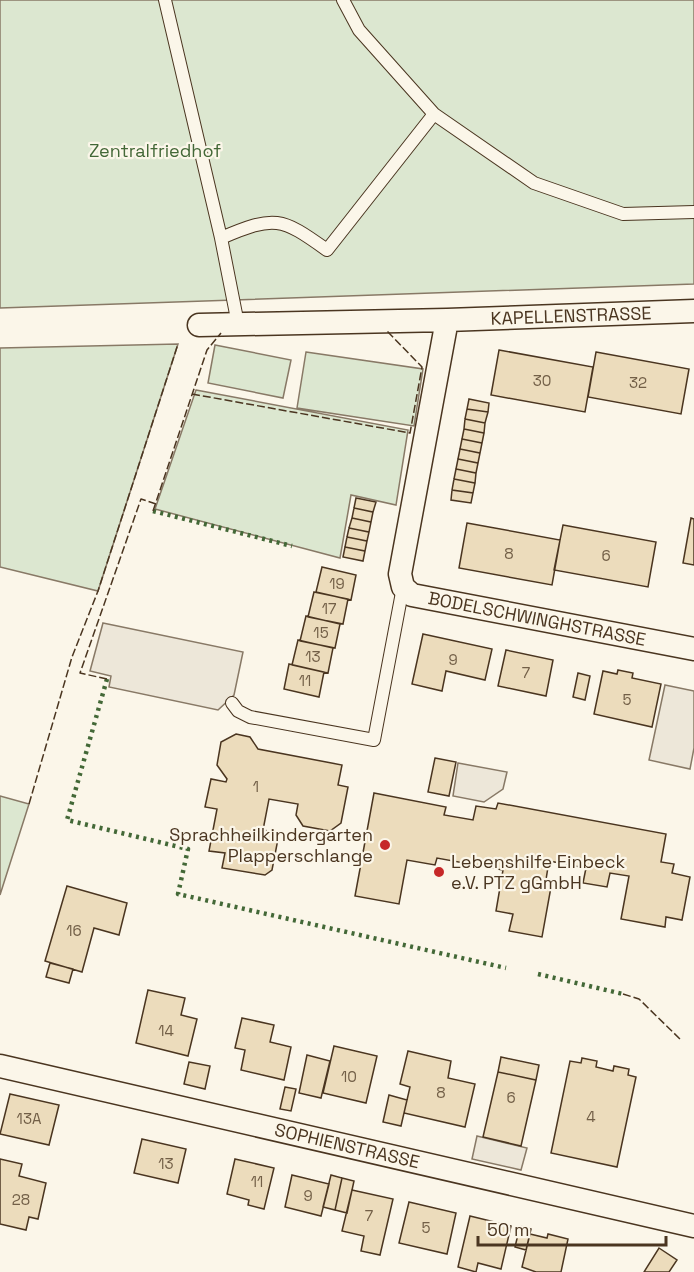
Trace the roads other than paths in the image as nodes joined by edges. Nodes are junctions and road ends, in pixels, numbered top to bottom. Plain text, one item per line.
1 (165, 0) edge
2 (343, 0) edge
3 (435, 114) junction
4 (694, 212) edge
5 (221, 238) junction
6 (694, 311) edge
7 (447, 320) junction
8 (238, 324) junction
9 (199, 325) dead end
10 (403, 586) junction
11 (694, 649) edge
12 (232, 703) dead end
13 (0, 1066) edge
14 (694, 1226) edge

1 - 5 lane
2 - 3 lane
3 - 4 lane
3 - 5 lane
5 - 8 lane
6 - 7 street, KAPELLENSTRASSE
7 - 8 street, KAPELLENSTRASSE
7 - 10 street
8 - 9 street, KAPELLENSTRASSE
10 - 11 street, BODELSCHWINGHSTRASSE
10 - 12 lane
13 - 14 street, SOPHIENSTRASSE

